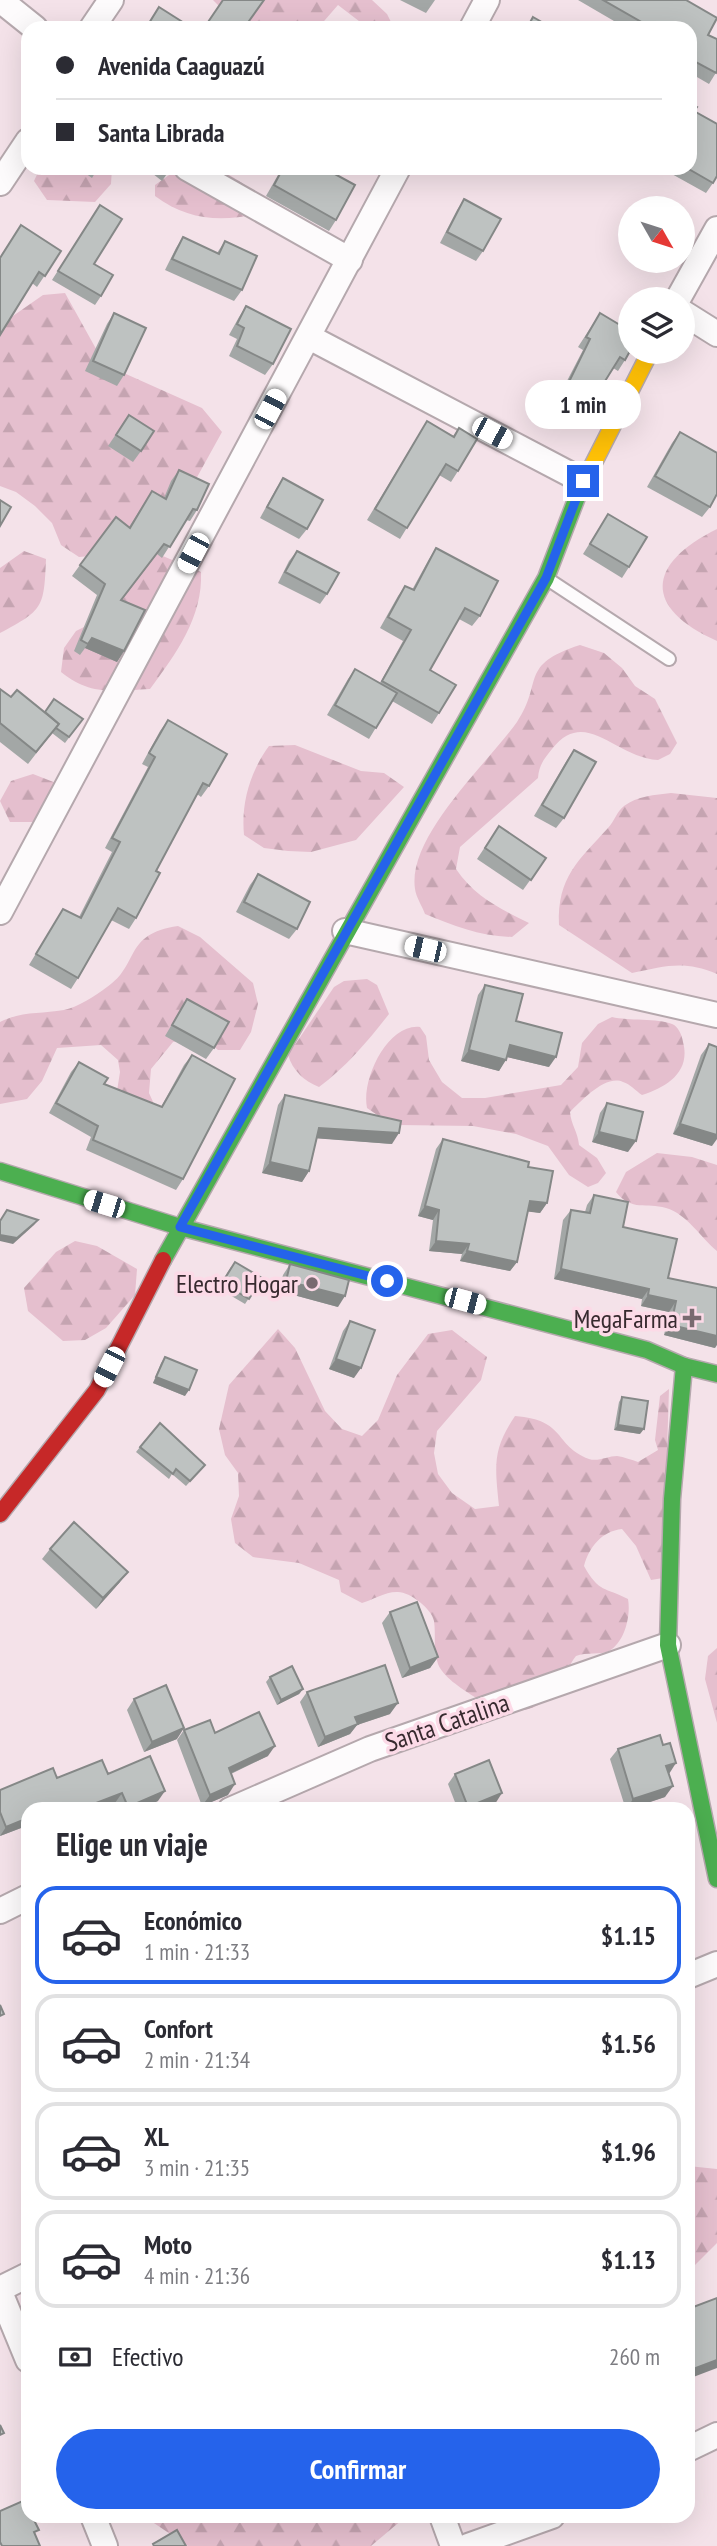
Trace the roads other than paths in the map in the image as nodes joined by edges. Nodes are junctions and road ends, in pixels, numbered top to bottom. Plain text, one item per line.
1 (0, 0) edge
2 (111, 0) edge
3 (487, 0) edge
4 (26, 21) edge
5 (97, 21) edge
6 (476, 21) edge
7 (21, 152) edge
8 (199, 175) edge
9 (394, 175) edge
10 (0, 183) edge
11 (717, 229) edge
12 (350, 260) junction
13 (685, 287) edge
14 (695, 320) edge
15 (717, 334) edge
16 (309, 337) junction
17 (644, 364) edge
18 (583, 481) junction
19 (546, 578) junction
20 (668, 659) dead end
21 (0, 912) edge
22 (345, 931) junction
23 (717, 1015) edge
24 (0, 1171) edge
25 (180, 1227) junction
26 (684, 1366) junction
27 (717, 1374) edge
28 (0, 1514) edge
29 (668, 1645) junction
30 (248, 1802) edge
31 (717, 1879) edge
32 (21, 1900) edge
33 (0, 1911) edge
34 (717, 1964) edge
35 (695, 1973) edge
36 (21, 2279) edge
37 (0, 2291) edge
38 (21, 2343) edge
39 (717, 2435) edge
40 (695, 2446) edge
41 (96, 2523) edge
42 (445, 2523) edge
43 (532, 2523) edge
44 (105, 2546) edge
45 (453, 2546) edge
46 (468, 2546) edge

1 - 4 street
2 - 5 street
3 - 6 street
7 - 10 street
8 - 12 street
9 - 12 street
11 - 13 street
12 - 16 street
14 - 15 street
16 - 18 street
16 - 21 street
17 - 18 street
18 - 19 street
19 - 20 lane
19 - 22 street
22 - 23 street
22 - 25 street
24 - 25 street
25 - 26 street
25 - 28 street
26 - 27 street
26 - 29 street
29 - 30 street, Santa Catalina
29 - 31 street
32 - 33 street
34 - 35 street
36 - 37 street
37 - 38 street
39 - 40 street
41 - 44 street
42 - 45 street
43 - 46 street

